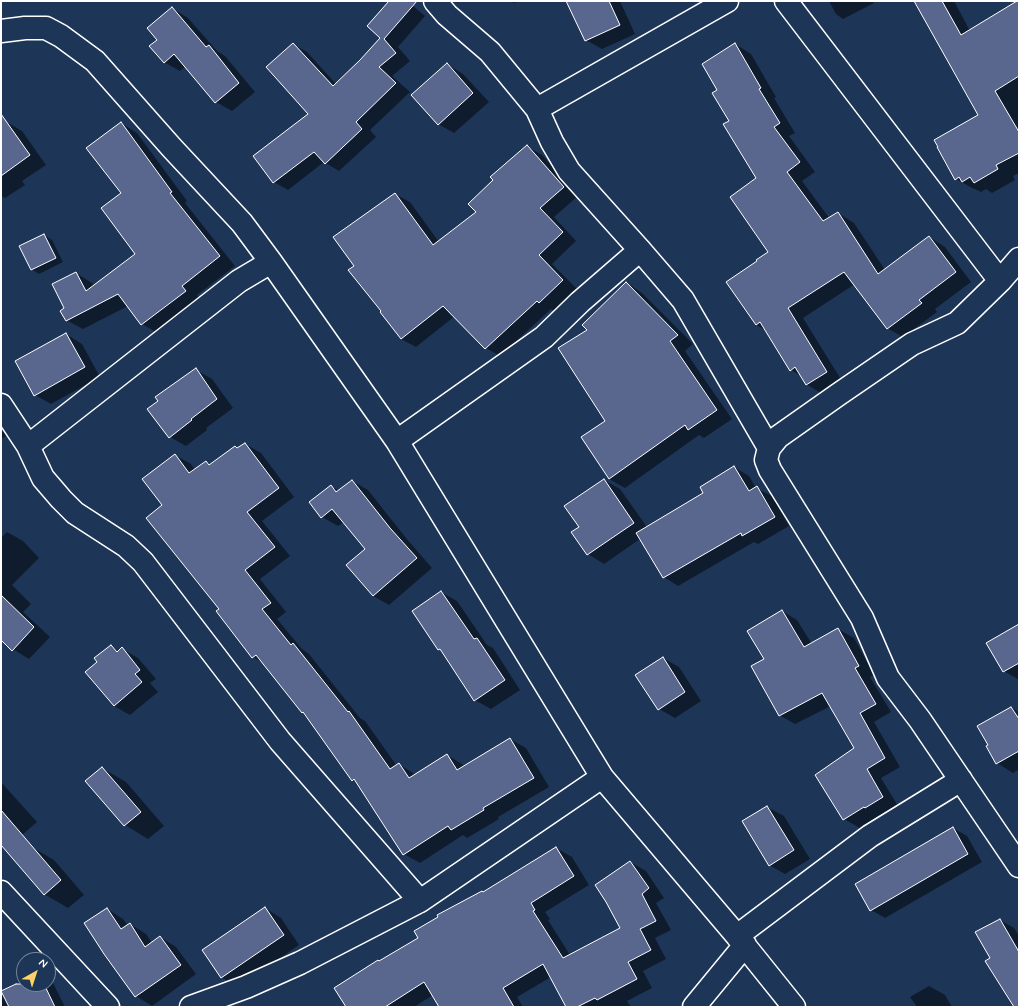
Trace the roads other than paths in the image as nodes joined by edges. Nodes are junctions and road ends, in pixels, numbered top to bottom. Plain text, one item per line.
1 (435, 1) edge
2 (727, 1) edge
3 (786, 1) edge
4 (1, 31) edge
5 (537, 109) junction
6 (640, 250) junction
7 (1019, 259) edge
8 (271, 262) junction
9 (1000, 281) junction
10 (1, 405) edge
11 (397, 441) junction
12 (28, 446) junction
13 (769, 448) junction
14 (602, 777) junction
15 (961, 780) junction
16 (1019, 866) edge
17 (1, 892) edge
18 (420, 901) junction
19 (741, 940) junction
20 (108, 1007) edge
21 (191, 1007) edge
22 (694, 1007) edge
23 (794, 1007) edge

1 - 5 street
2 - 5 street
3 - 9 street
4 - 8 street
5 - 6 street
6 - 11 street
6 - 13 street
7 - 9 street
8 - 11 street
8 - 12 street
9 - 13 street
10 - 12 street
11 - 14 street
12 - 18 street
13 - 15 street
14 - 18 street
14 - 19 street
15 - 16 street
15 - 19 street
17 - 20 street
18 - 21 street
19 - 22 street
19 - 23 street

